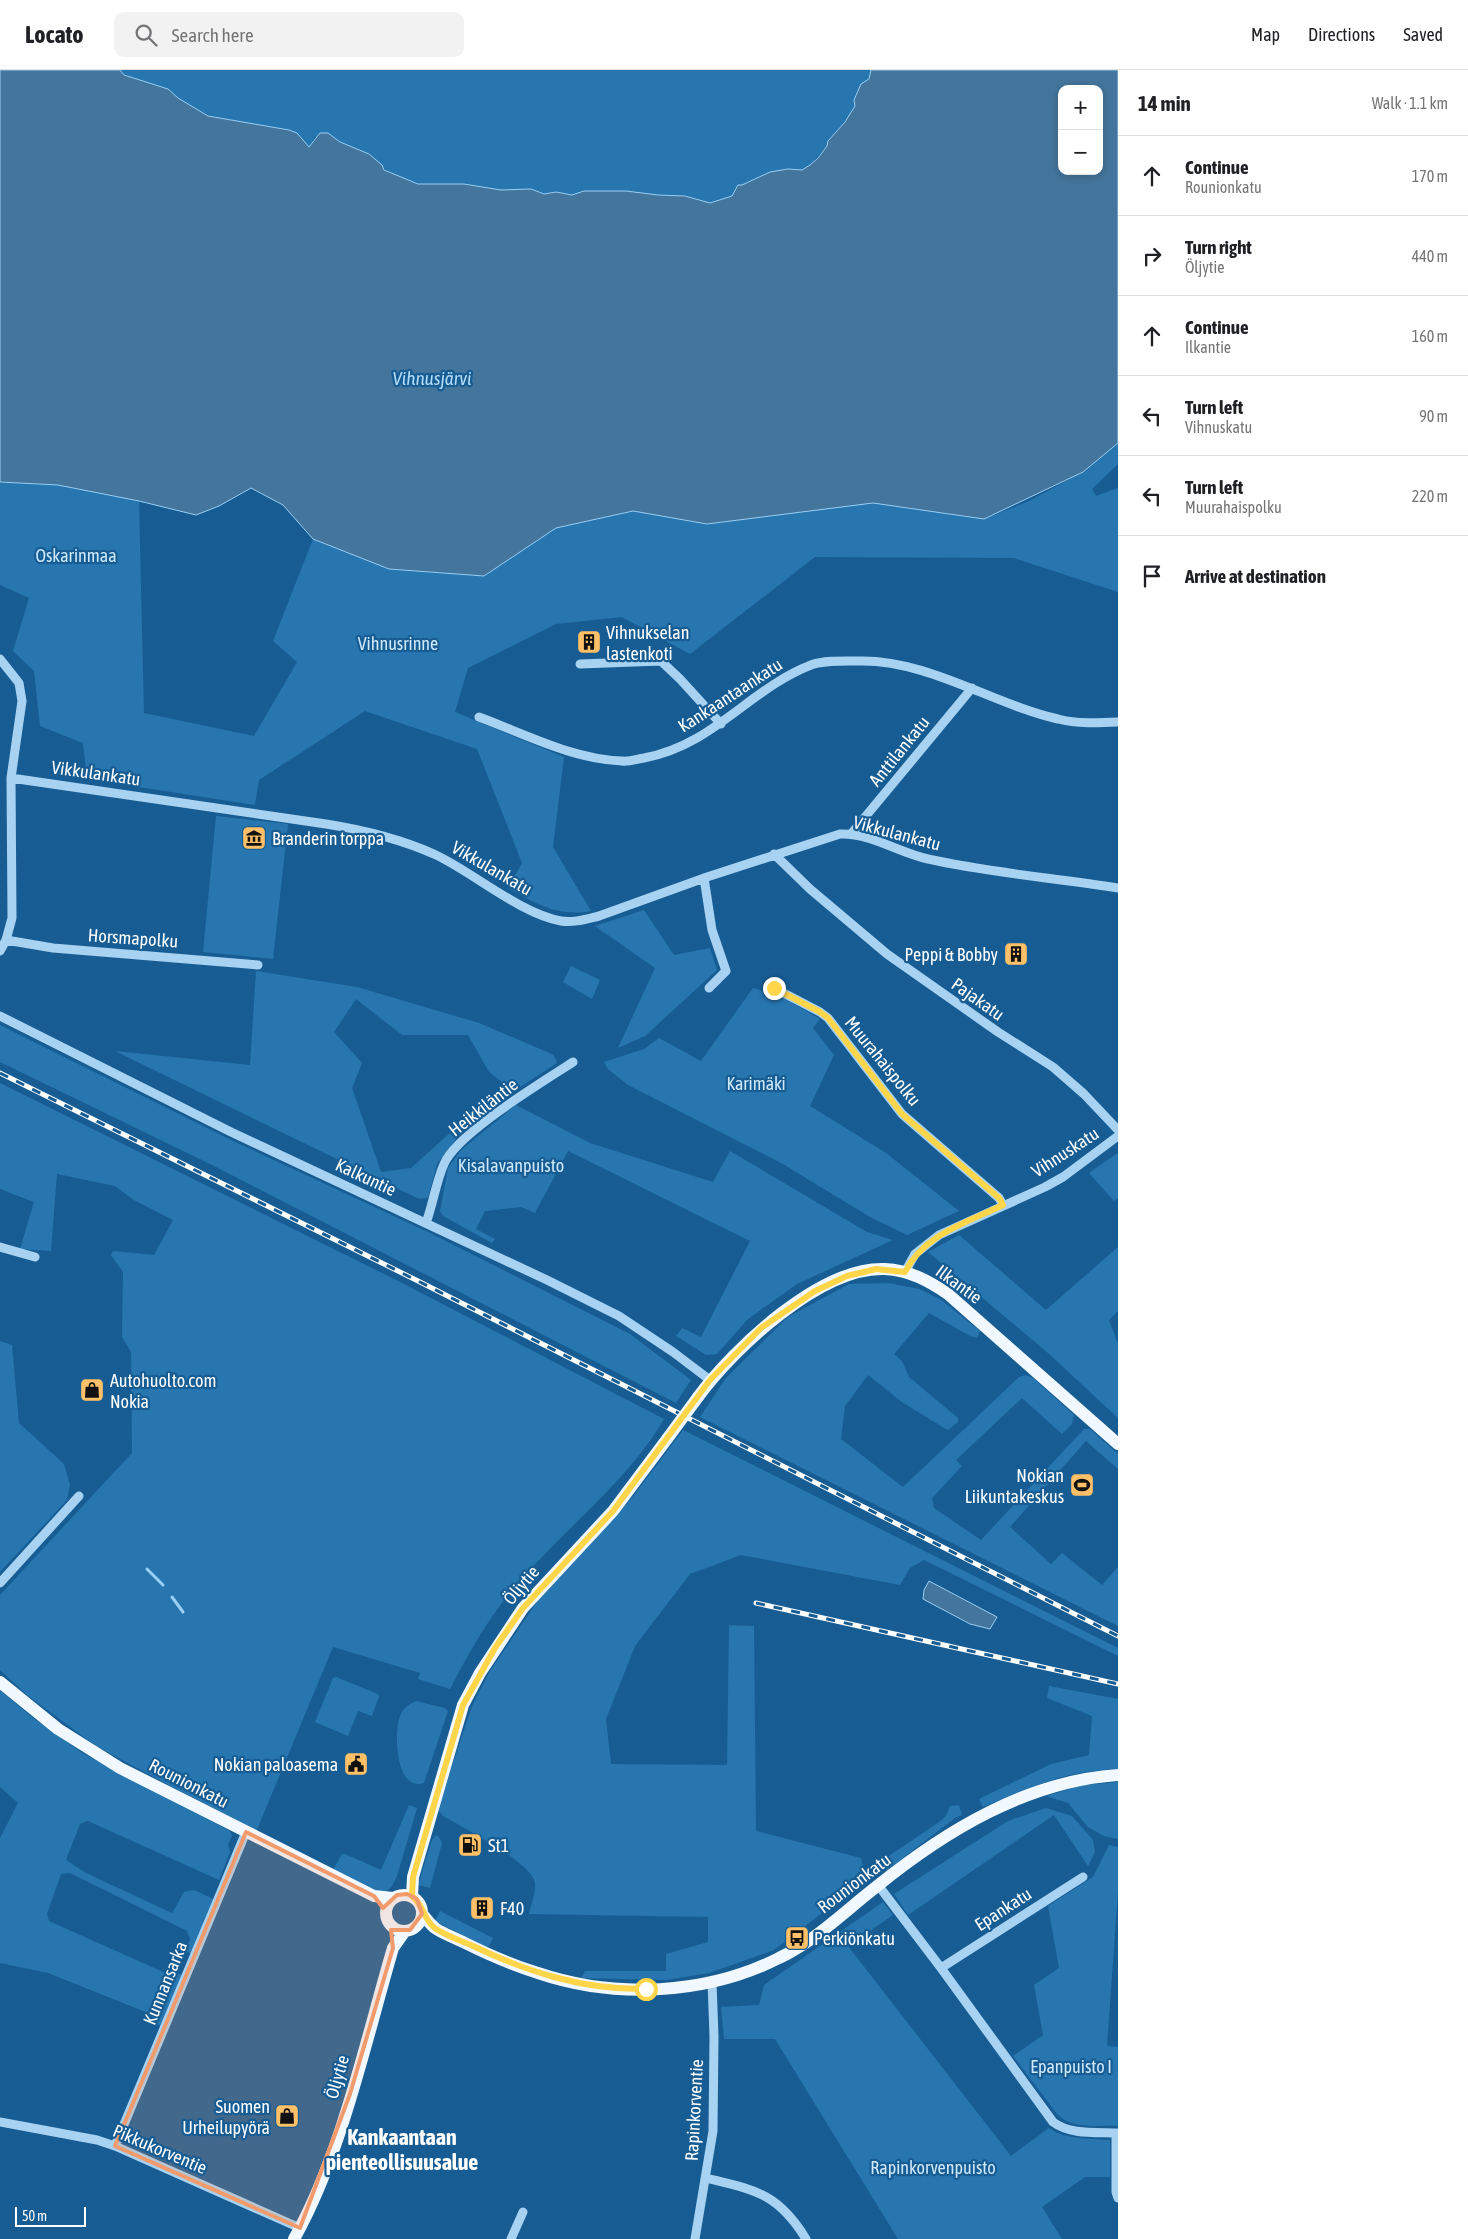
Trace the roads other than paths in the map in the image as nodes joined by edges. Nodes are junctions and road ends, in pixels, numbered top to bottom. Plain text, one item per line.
1 (0, 660) edge
2 (580, 664) dead end
3 (972, 688) junction
4 (479, 717) dead end
5 (1118, 722) edge
6 (721, 724) junction
7 (11, 778) junction
8 (851, 834) junction
9 (774, 854) junction
10 (704, 878) junction
11 (1118, 888) edge
12 (6, 940) junction
13 (0, 951) edge
14 (258, 965) dead end
15 (709, 988) dead end
16 (774, 988) dead end
17 (0, 1016) edge
18 (573, 1062) dead end
19 (1118, 1130) edge
20 (1118, 1136) edge
21 (1003, 1205) junction
22 (426, 1223) junction
23 (0, 1247) edge
24 (35, 1257) dead end
25 (905, 1272) junction
26 (710, 1380) junction
27 (1118, 1444) edge
28 (79, 1496) dead end
29 (0, 1583) edge
30 (0, 1682) edge
31 (1118, 1775) edge
32 (246, 1832) junction
33 (1083, 1877) dead end
34 (878, 1885) junction
35 (374, 1896) junction
36 (402, 1896) junction
37 (385, 1912) junction
38 (422, 1914) junction
39 (391, 1926) junction
40 (435, 1928) junction
41 (410, 1929) junction
42 (393, 1948) junction
43 (941, 1968) junction
44 (712, 1982) junction
45 (0, 2122) edge
46 (1117, 2133) edge
47 (115, 2146) junction
48 (706, 2178) junction
49 (1118, 2198) edge
50 (523, 2212) dead end
51 (297, 2234) edge
52 (511, 2239) edge
53 (695, 2239) edge
54 (806, 2239) edge

1 - 7 street
2 - 6 street
3 - 5 street, Kankaantaankatu
3 - 6 street, Kankaantaankatu
3 - 8 street, Anttilankatu
4 - 6 street, Kankaantaankatu
7 - 10 street, Vikkulankatu
7 - 12 street
8 - 9 street, Vikkulankatu
8 - 11 street, Vikkulankatu
9 - 10 street, Vikkulankatu
9 - 19 street, Pajakatu
10 - 15 street
12 - 13 street
12 - 14 street, Horsmapolku
16 - 21 street, Muurahaispolku
17 - 22 street, Kalkuntie
18 - 22 street, Heikkiläntie
20 - 21 street, Vihnuskatu
21 - 25 street, Vihnuskatu
22 - 26 street, Kalkuntie
23 - 24 street
25 - 26 main road, Ilkantie
25 - 27 main road, Ilkantie
26 - 36 main road, Öljytie, bridge
28 - 29 street
30 - 32 main road, Rounionkatu
31 - 34 main road, Rounionkatu
32 - 35 main road, Rounionkatu
32 - 47 street, Kunnansarka
33 - 43 street, Epankatu
34 - 43 street
34 - 44 main road, Rounionkatu
35 - 36 main road, Rounionkatu
35 - 37 main road, Rounionkatu
36 - 37 main road
36 - 38 main road
37 - 39 main road
38 - 40 main road, Rounionkatu
38 - 41 main road
39 - 41 main road
39 - 42 main road, Öljytie
40 - 41 main road, Rounionkatu
40 - 44 main road, Rounionkatu
41 - 42 main road, Öljytie
42 - 51 main road, Öljytie
43 - 46 street
44 - 48 street, Rapinkorventie
45 - 47 street, Pikkukorventie
46 - 49 street
47 - 51 street, Pikkukorventie
48 - 53 street, Rapinkorventie
48 - 54 street
50 - 52 street

